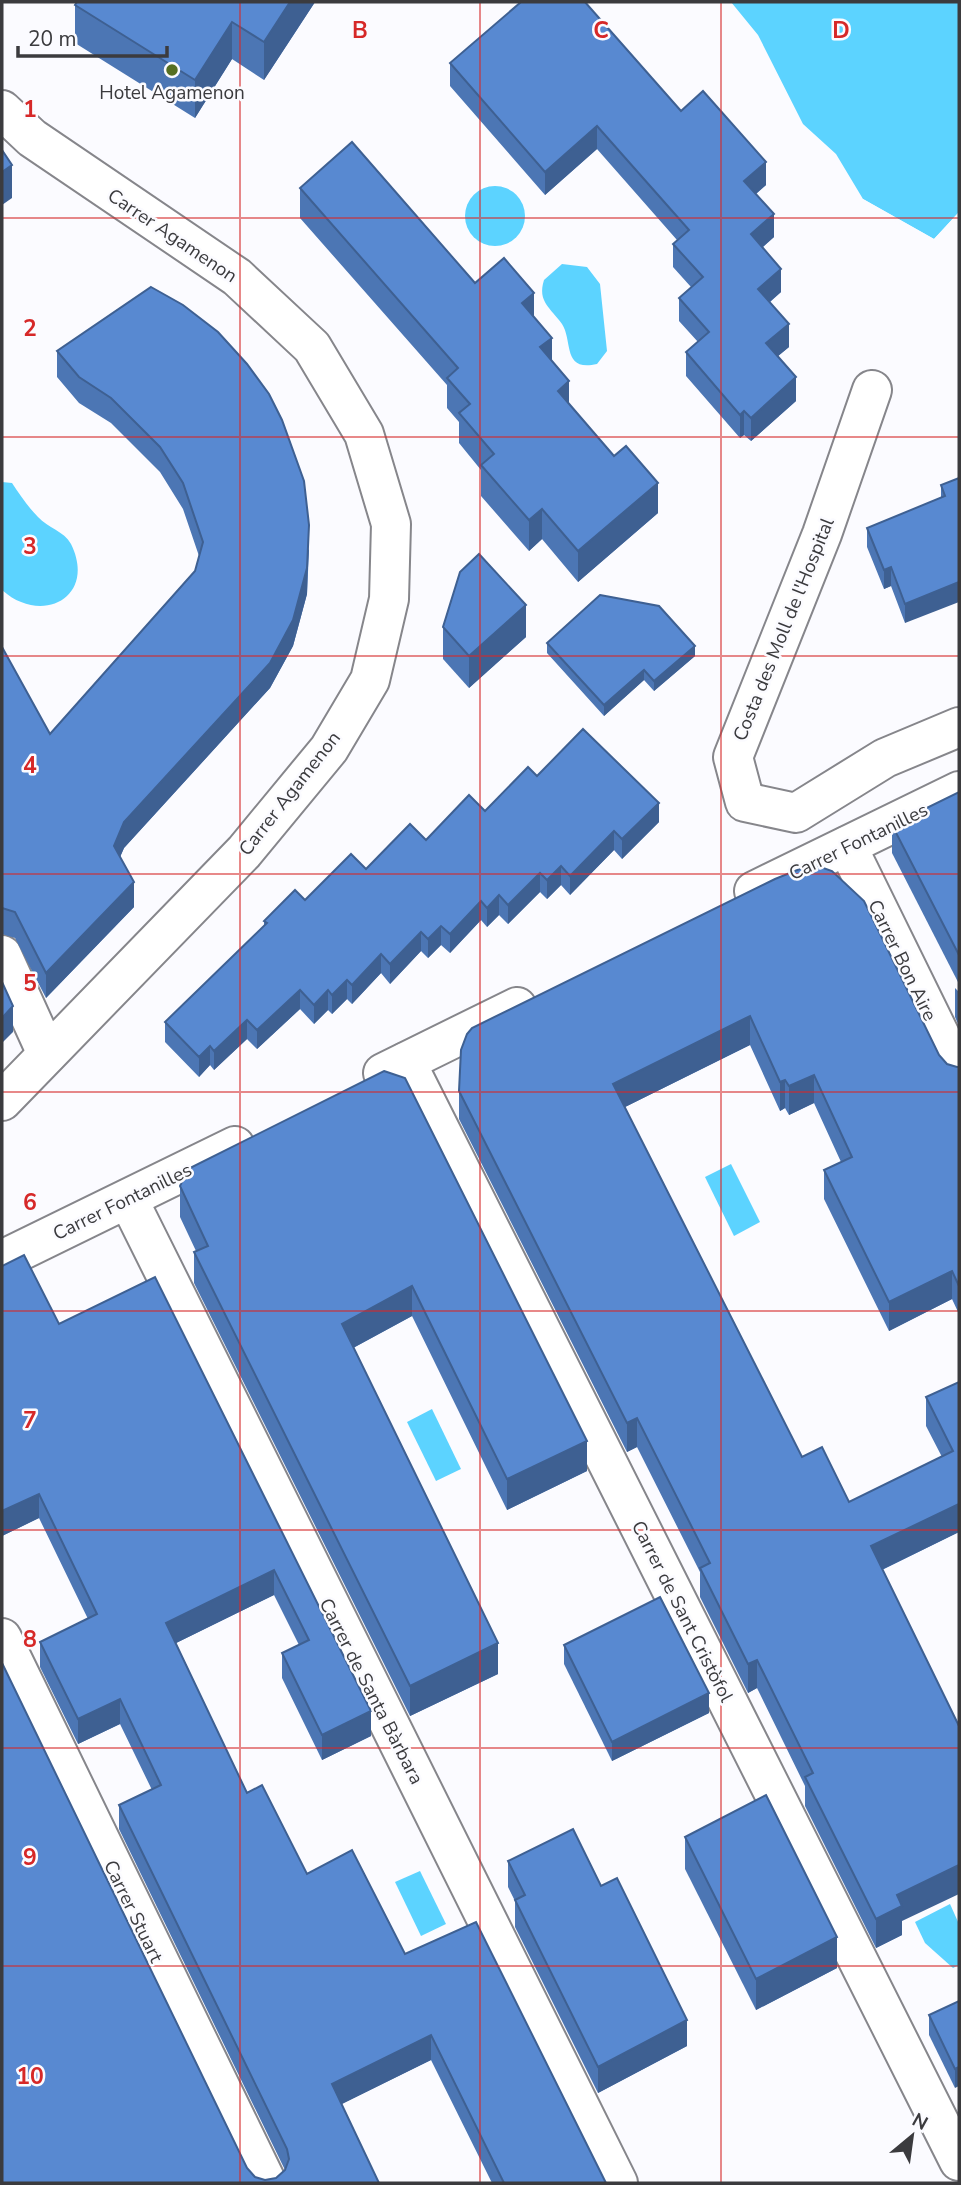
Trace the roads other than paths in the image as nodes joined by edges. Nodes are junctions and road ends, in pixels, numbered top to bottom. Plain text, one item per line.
1 (2, 110) edge
2 (872, 390) dead end
3 (959, 727) edge
4 (959, 791) edge
5 (847, 846) junction
6 (725, 906) edge
7 (2, 955) edge
8 (553, 990) edge
9 (47, 1054) junction
10 (406, 1062) junction
11 (959, 1074) edge
12 (346, 1091) edge
13 (2, 1101) edge
14 (261, 1133) edge
15 (128, 1199) junction
16 (2, 1260) edge
17 (2, 1639) edge
18 (959, 2161) edge
19 (267, 2183) edge
20 (618, 2183) edge

1 - 9 street, Carrer Agamenon
2 - 3 street, Costa des Moll de l'Hospital
4 - 5 street, Carrer Fontanilles
5 - 6 street, Carrer Fontanilles
5 - 11 street, Carrer Bon Aire
7 - 9 street
8 - 10 street
9 - 13 street, Carrer Agamenon
10 - 12 street
10 - 18 street, Carrer de Sant Cristòfol
14 - 15 street, Carrer Fontanilles
15 - 16 street, Carrer Fontanilles
15 - 20 street, Carrer de Santa Bàrbara
17 - 19 street, Carrer Stuart

